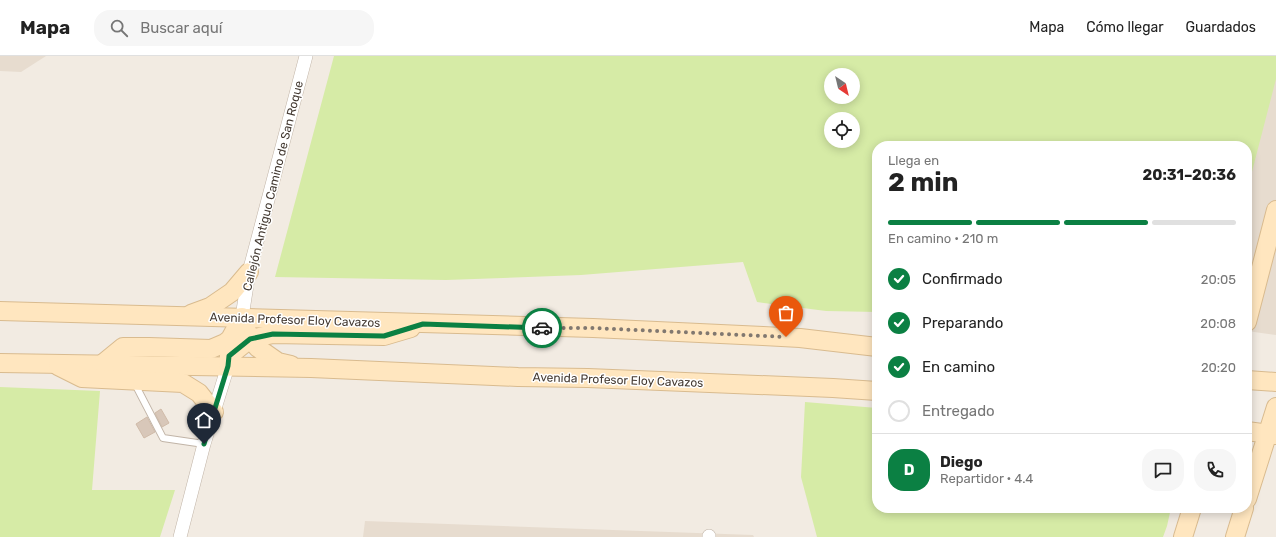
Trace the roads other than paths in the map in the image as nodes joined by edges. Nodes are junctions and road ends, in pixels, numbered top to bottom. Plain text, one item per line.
1 (306, 56) edge
2 (1276, 210) edge
3 (249, 272) junction
4 (1252, 303) edge
5 (0, 311) edge
6 (186, 316) junction
7 (242, 317) junction
8 (423, 324) junction
9 (291, 334) junction
10 (250, 339) junction
11 (872, 346) edge
12 (0, 363) edge
13 (56, 364) junction
14 (102, 365) junction
15 (228, 366) junction
16 (295, 366) junction
17 (1252, 380) edge
18 (133, 381) junction
19 (1276, 382) edge
20 (872, 391) edge
21 (1276, 407) edge
22 (214, 412) junction
23 (1252, 432) edge
24 (1272, 434) edge
25 (204, 444) junction
26 (1252, 486) edge
27 (1190, 513) edge
28 (1242, 513) edge
29 (180, 537) edge
30 (1183, 537) edge
31 (1235, 537) edge

1 - 3 street, Callejón Antiguo Camino de San Roque
2 - 4 main road
3 - 6 main road
3 - 7 street, Callejón Antiguo Camino de San Roque
5 - 6 main road, Avenida Profesor Eloy Cavazos
6 - 7 main road, Avenida Profesor Eloy Cavazos
7 - 8 main road, Avenida Profesor Eloy Cavazos
7 - 10 main road
7 - 14 main road
8 - 9 main road
8 - 11 main road, Avenida Profesor Eloy Cavazos
9 - 10 main road
9 - 16 main road
10 - 15 main road
10 - 16 main road
12 - 13 main road, Avenida Profesor Eloy Cavazos
13 - 14 main road, Avenida Profesor Eloy Cavazos
13 - 18 main road
14 - 15 main road, Avenida Profesor Eloy Cavazos
15 - 16 main road, Avenida Profesor Eloy Cavazos
15 - 22 street
16 - 20 main road, Avenida Profesor Eloy Cavazos
17 - 19 main road
18 - 22 main road
18 - 25 lane
21 - 24 main road
22 - 25 street
23 - 24 main road
24 - 26 main road
25 - 29 street
27 - 30 main road
28 - 31 main road

